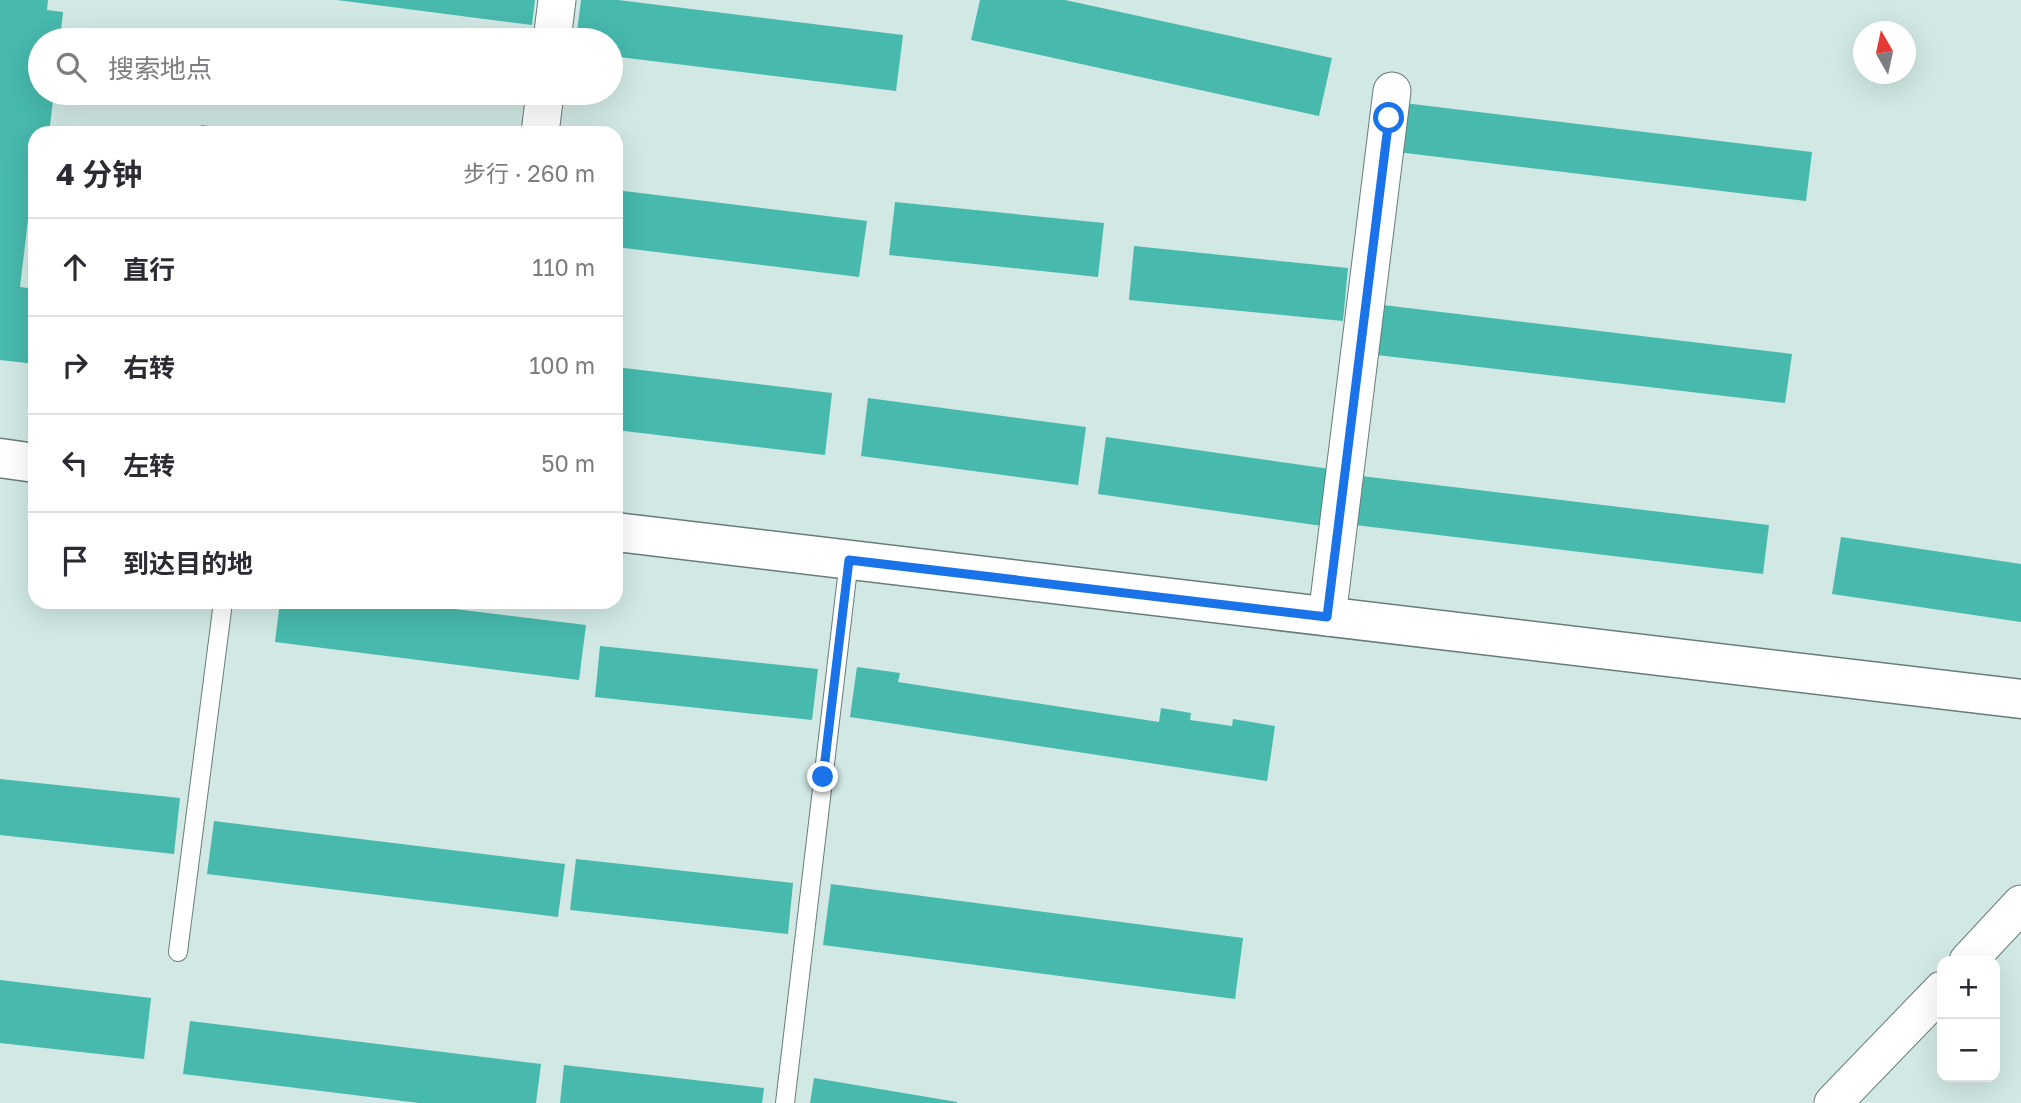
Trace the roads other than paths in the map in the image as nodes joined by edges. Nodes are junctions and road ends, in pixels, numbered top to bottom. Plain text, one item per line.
1 (557, 0) edge
2 (554, 28) edge
3 (1392, 90) dead end
4 (544, 105) edge
5 (541, 126) edge
6 (0, 458) edge
7 (28, 462) edge
8 (623, 533) edge
9 (849, 560) junction
10 (222, 609) edge
11 (1327, 617) junction
12 (2021, 699) edge
13 (2021, 904) edge
14 (178, 952) dead end
15 (1973, 956) edge
16 (1937, 995) edge
17 (785, 1103) edge
18 (1833, 1103) edge

1 - 2 street
3 - 11 street
4 - 5 street
6 - 7 street
8 - 9 street
9 - 11 street
9 - 17 lane
10 - 14 lane
11 - 12 street
13 - 15 street
16 - 18 street

